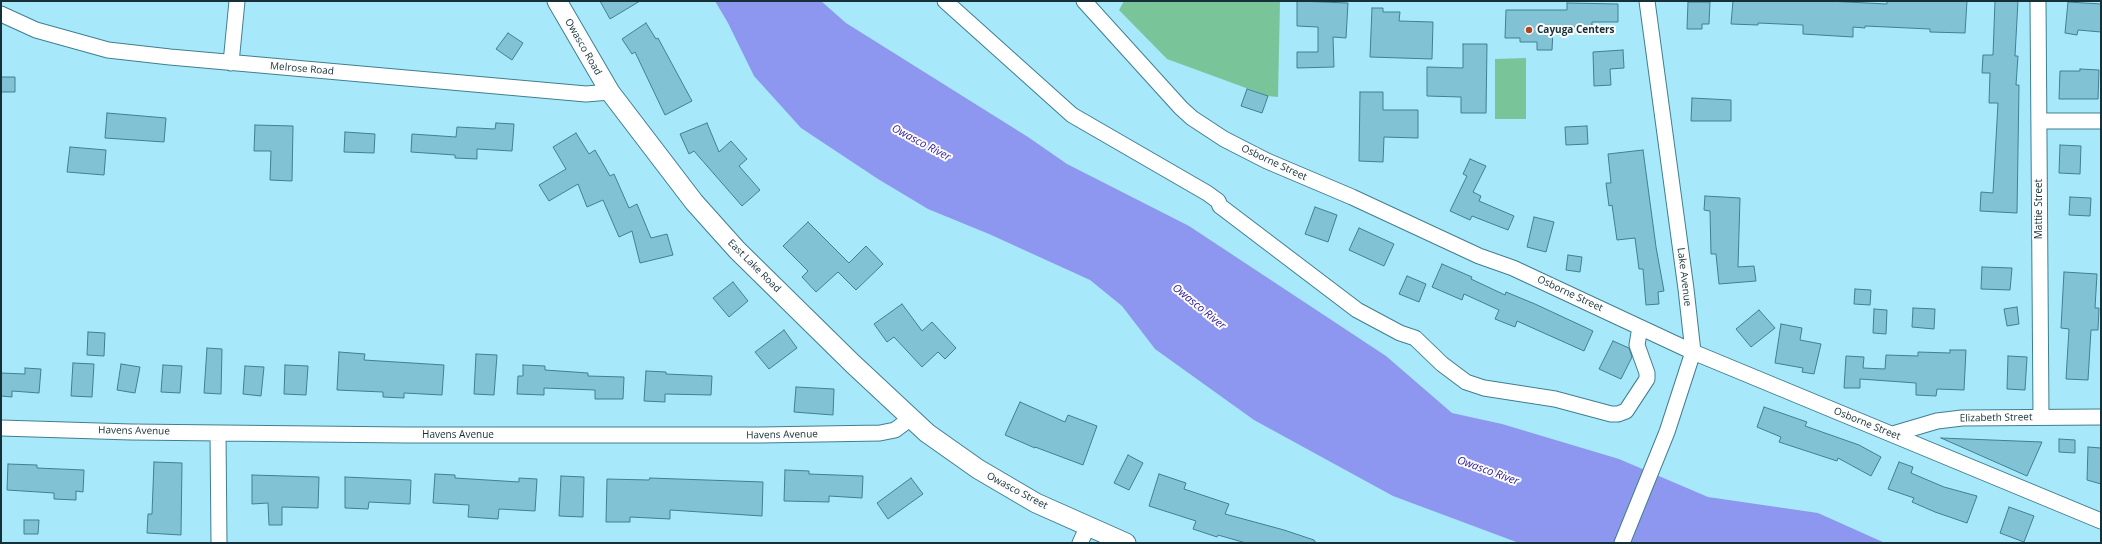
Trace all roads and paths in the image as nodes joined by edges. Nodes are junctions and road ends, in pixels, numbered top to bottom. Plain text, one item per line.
1 (237, 1) edge
2 (557, 1) edge
3 (945, 1) edge
4 (1084, 1) edge
5 (1647, 1) edge
6 (2038, 1) edge
7 (1, 14) edge
8 (231, 63) junction
9 (610, 92) junction
10 (2039, 121) junction
11 (2101, 121) edge
12 (1642, 330) junction
13 (1693, 352) junction
14 (2041, 417) junction
15 (2101, 417) edge
16 (914, 421) junction
17 (1, 428) edge
18 (218, 433) junction
19 (1893, 434) junction
20 (2101, 521) edge
21 (1088, 526) junction
22 (219, 543) edge
23 (1080, 543) edge
24 (1126, 543) edge
25 (1622, 543) edge

1 - 8 street
2 - 9 main road, Owasco Road
3 - 12 street
4 - 12 street, Osborne Street
5 - 13 street, Lake Avenue
6 - 10 street, Mattie Street
7 - 8 street, Melrose Road
8 - 9 street, Melrose Road
9 - 16 main road, East Lake Road
10 - 11 street
10 - 14 street, Mattie Street
12 - 13 street, Osborne Street
13 - 19 street, Osborne Street
13 - 25 street, Lake Avenue
14 - 15 street, Elizabeth Street
14 - 19 street, Elizabeth Street
16 - 18 street, Havens Avenue
16 - 21 main road, Owasco Street
17 - 18 street, Havens Avenue
18 - 22 street
19 - 20 street, Osborne Street
21 - 23 street
21 - 24 main road, Owasco Street

